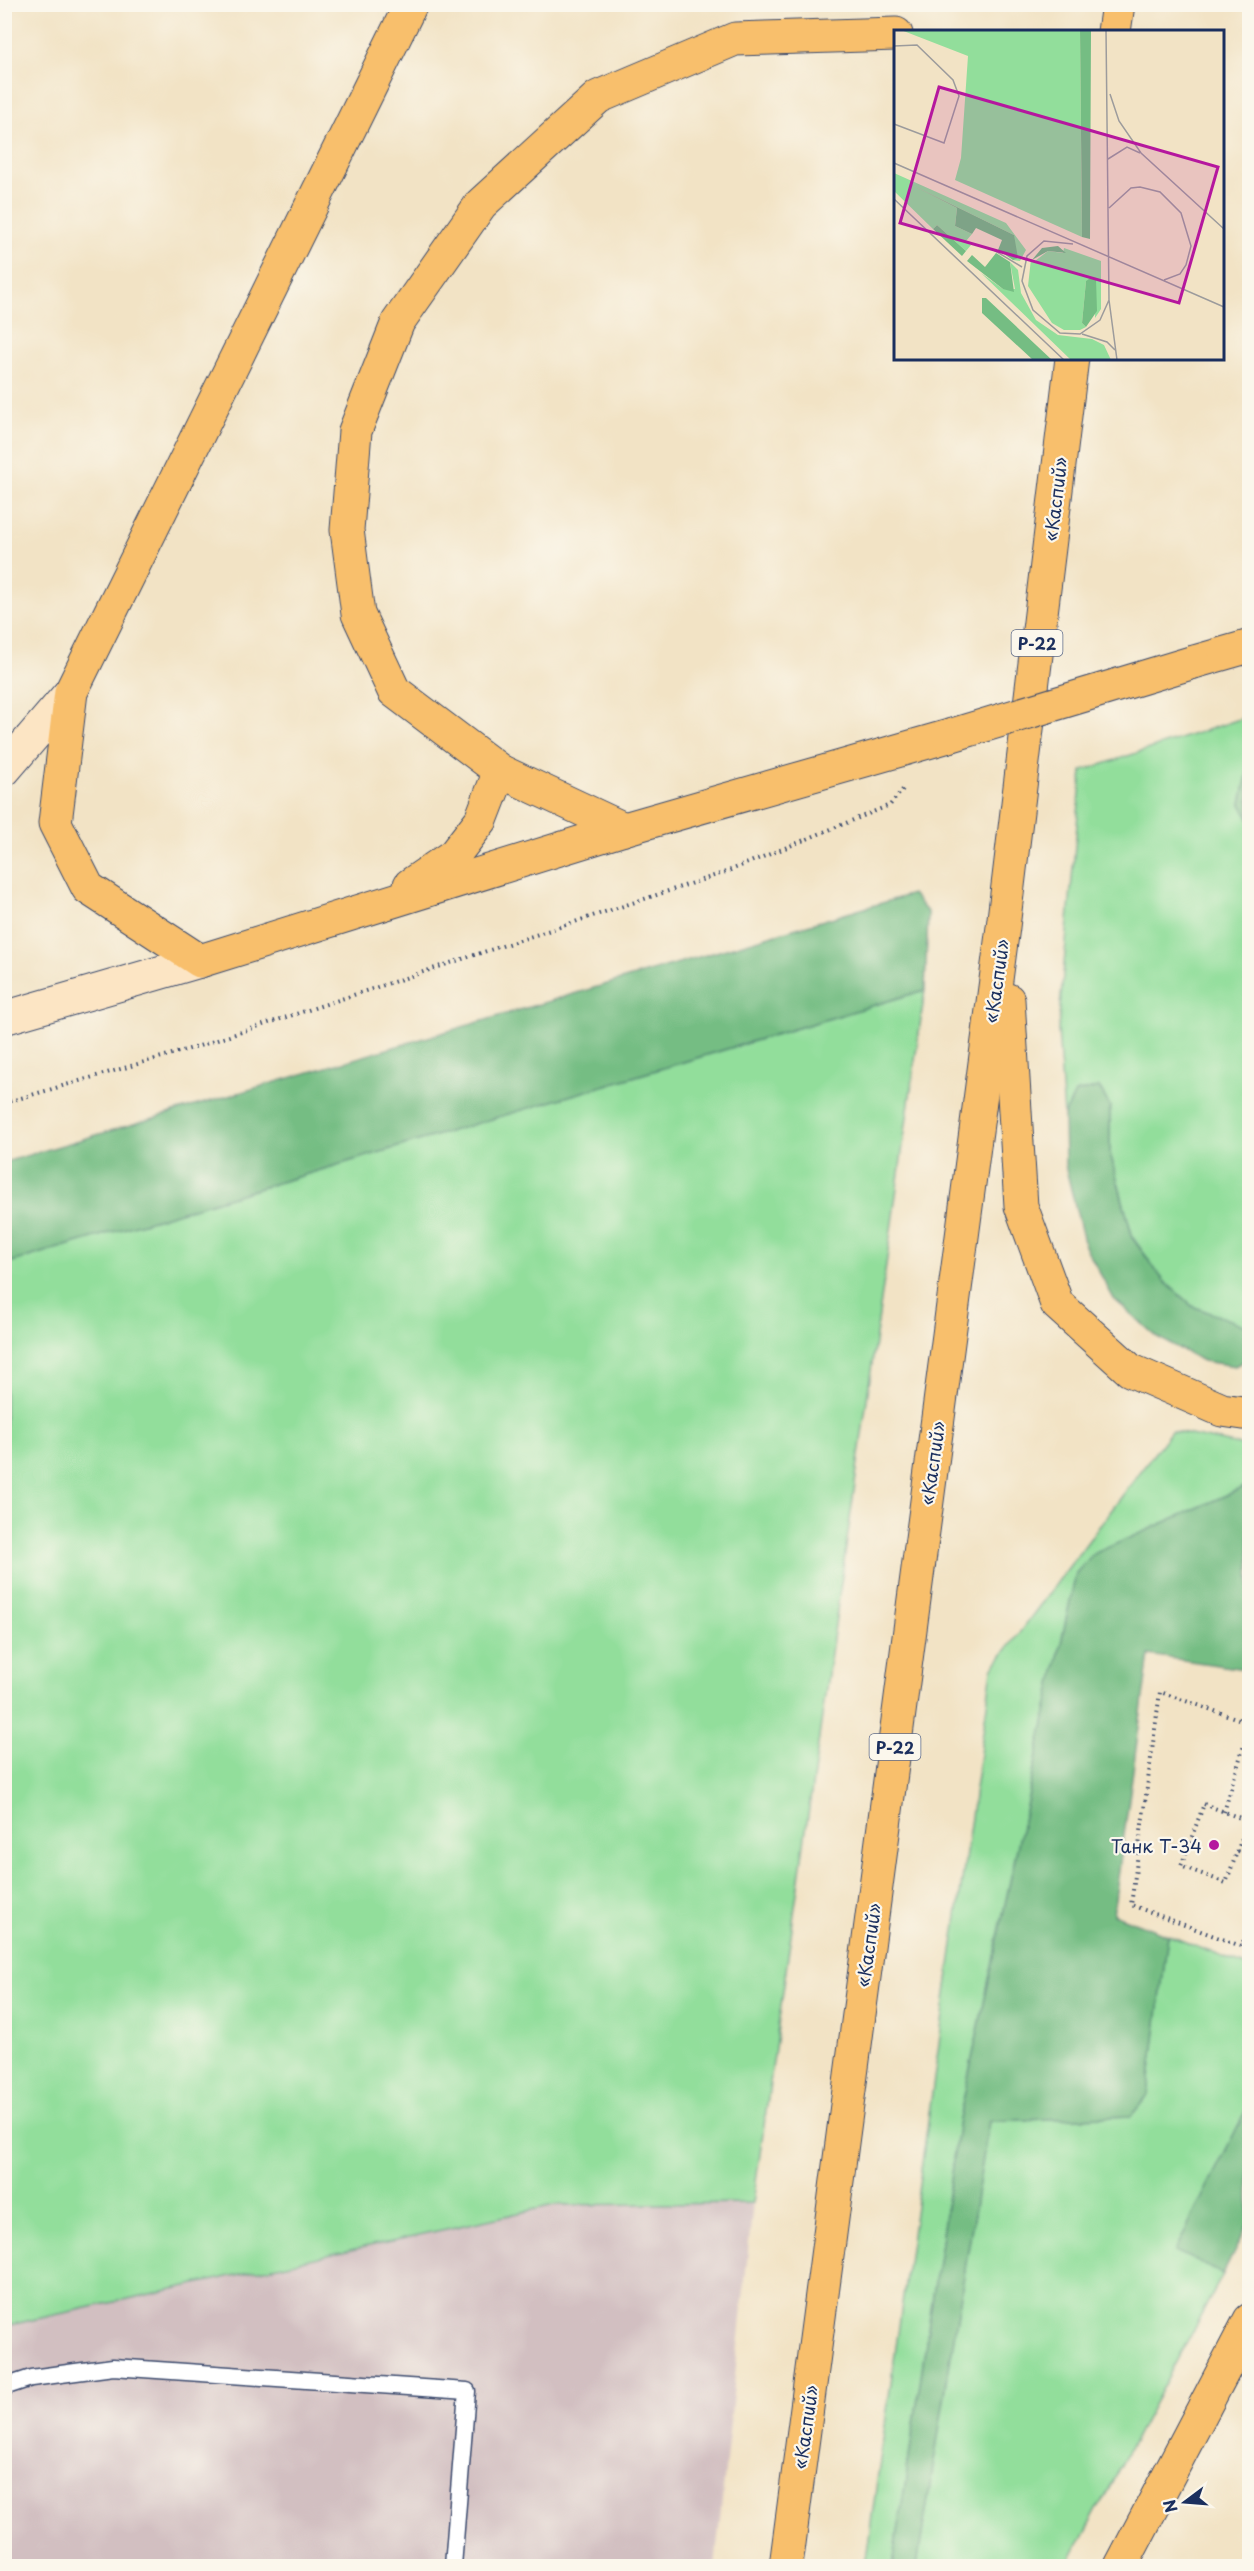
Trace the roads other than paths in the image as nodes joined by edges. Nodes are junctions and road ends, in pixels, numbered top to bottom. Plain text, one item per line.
1 (411, 4) edge
2 (1118, 4) edge
3 (1114, 30) edge
4 (894, 34) edge
5 (1072, 360) edge
6 (1250, 646) edge
7 (71, 692) junction
8 (4, 770) edge
9 (500, 771) junction
10 (624, 829) junction
11 (381, 904) junction
12 (1003, 927) junction
13 (200, 961) junction
14 (4, 1018) edge
15 (1250, 1414) edge
16 (1250, 2320) edge
17 (4, 2387) edge
18 (453, 2566) edge
19 (786, 2566) edge
20 (1121, 2566) edge

1 - 7 main road
2 - 3 main road
4 - 9 main road
5 - 12 main road, «Каспий» / Р-22
6 - 10 main road, bridge
7 - 8 main road
7 - 13 main road
9 - 10 main road
9 - 11 main road
10 - 11 main road
11 - 13 main road
12 - 15 main road
12 - 19 main road, «Каспий» / Р-22
13 - 14 main road
16 - 20 main road
17 - 18 lane

